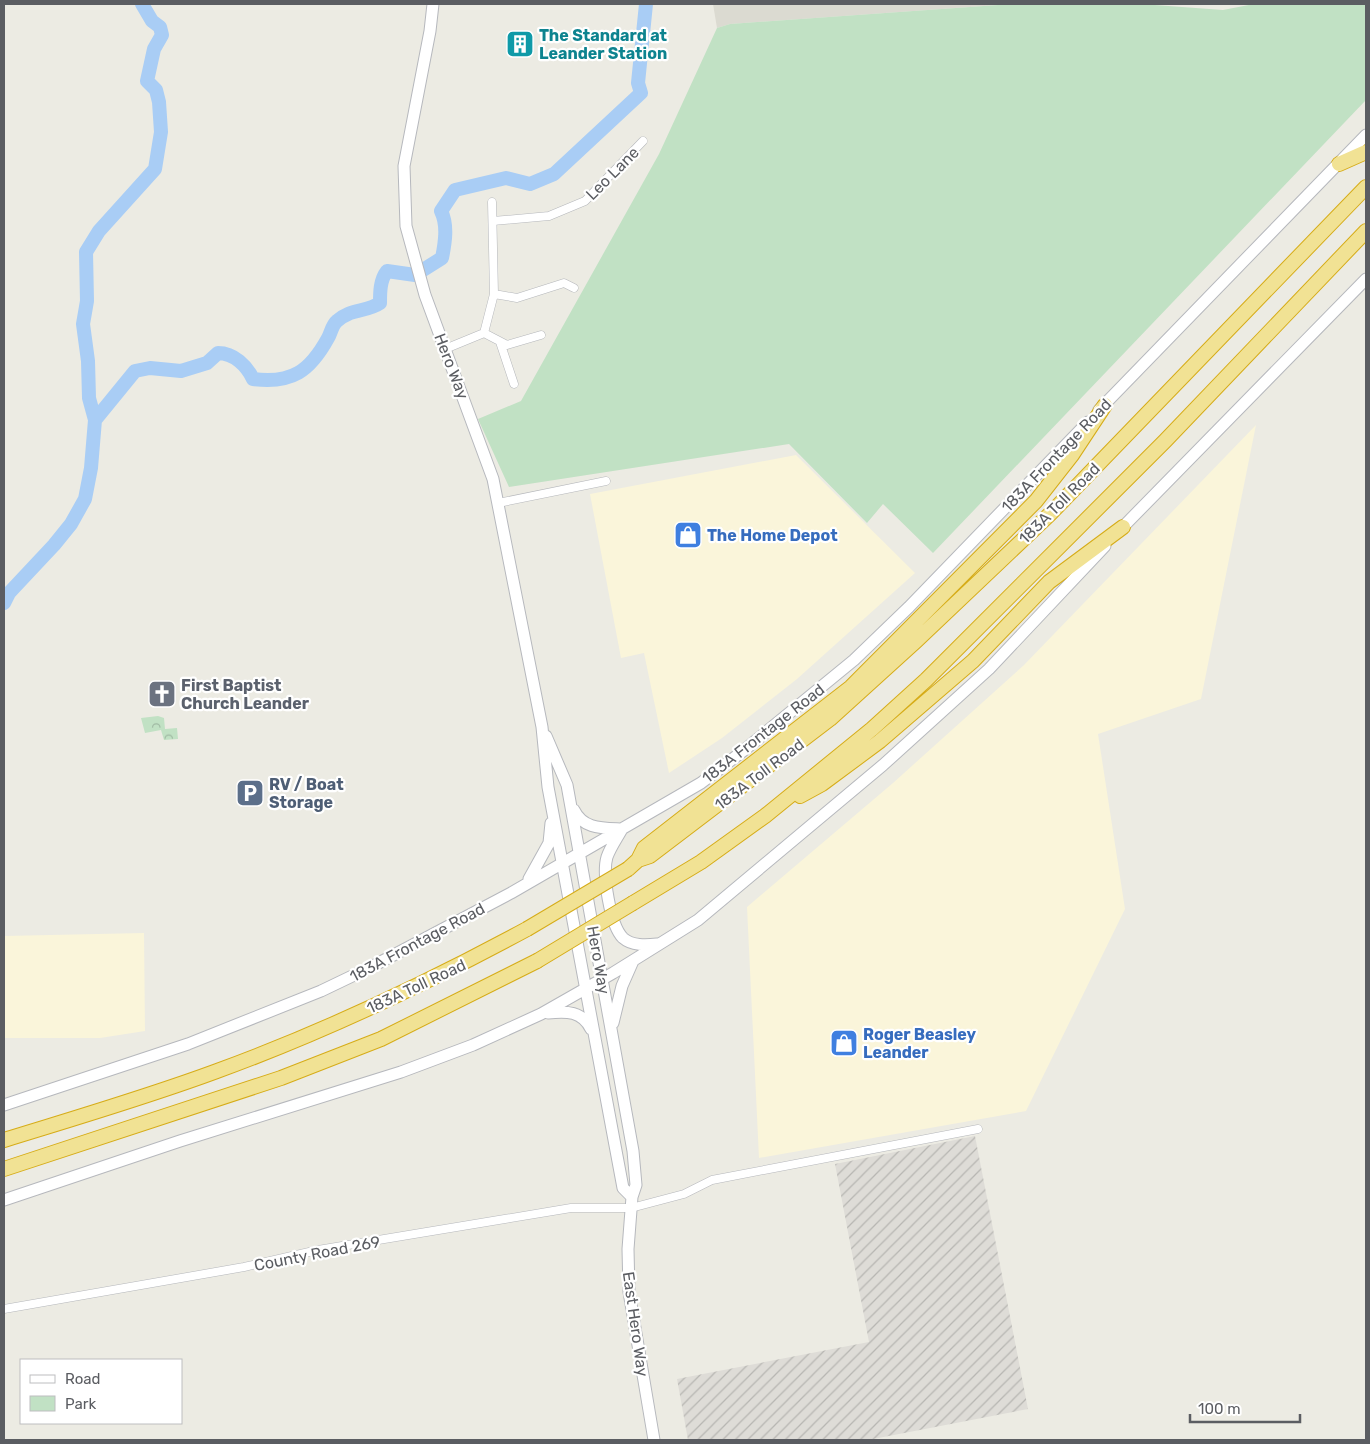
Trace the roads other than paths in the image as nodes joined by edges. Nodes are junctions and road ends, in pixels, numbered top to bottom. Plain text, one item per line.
1 (433, 4) edge
2 (1366, 135) edge
3 (643, 141) dead end
4 (1366, 152) edge
5 (1339, 164) junction
6 (1366, 187) edge
7 (492, 202) dead end
8 (492, 221) junction
9 (1366, 231) edge
10 (1366, 279) edge
11 (574, 288) dead end
12 (494, 294) junction
13 (484, 333) junction
14 (540, 335) dead end
15 (500, 342) junction
16 (445, 349) junction
17 (514, 384) dead end
18 (1105, 405) junction
19 (606, 481) dead end
20 (498, 503) junction
21 (1123, 527) junction
22 (542, 727) junction
23 (548, 787) junction
24 (571, 804) junction
25 (765, 816) junction
26 (622, 830) junction
27 (580, 853) junction
28 (638, 860) junction
29 (562, 863) junction
30 (526, 884) junction
31 (659, 944) junction
32 (633, 960) junction
33 (603, 978) junction
34 (586, 988) junction
35 (542, 1014) junction
36 (612, 1027) junction
37 (595, 1035) junction
38 (4, 1105) edge
39 (978, 1129) dead end
40 (4, 1140) edge
41 (4, 1169) edge
42 (4, 1200) edge
43 (632, 1202) junction
44 (4, 1309) edge
45 (654, 1440) edge

1 - 16 main road, Hero Way
2 - 5 main road, 183A Frontage Road
3 - 8 street, Leo Lane
4 - 5 highway
5 - 18 main road, 183A Frontage Road
6 - 28 highway, 183A Toll Road
7 - 8 street
8 - 12 street
9 - 25 highway, 183A Toll Road
10 - 21 main road
11 - 12 street
12 - 13 street
13 - 15 street
13 - 16 street
14 - 15 street
15 - 17 street
16 - 20 main road, Hero Way
18 - 26 main road, 183A Frontage Road
18 - 28 highway
19 - 20 street
20 - 22 main road, Hero Way
21 - 25 highway
21 - 31 main road
22 - 23 main road, Hero Way
22 - 24 main road, Hero Way
23 - 29 main road, Hero Way
23 - 30 main road
24 - 26 main road
24 - 27 main road, Hero Way
25 - 41 highway, 183A Toll Road, bridge
26 - 27 main road, 183A Frontage Road
26 - 31 main road
27 - 29 main road, 183A Frontage Road
27 - 33 main road, Hero Way
28 - 40 highway, 183A Toll Road, bridge
29 - 30 main road, 183A Frontage Road
29 - 34 main road, Hero Way
30 - 38 main road, 183A Frontage Road
31 - 32 main road
32 - 33 main road
32 - 36 main road
33 - 34 main road
33 - 36 main road, Hero Way
34 - 35 main road
34 - 37 main road, Hero Way
35 - 37 main road
35 - 42 main road
36 - 43 main road, Hero Way
37 - 43 main road, Hero Way
39 - 43 street, County Road 269
43 - 44 street, County Road 269
43 - 45 main road, East Hero Way

